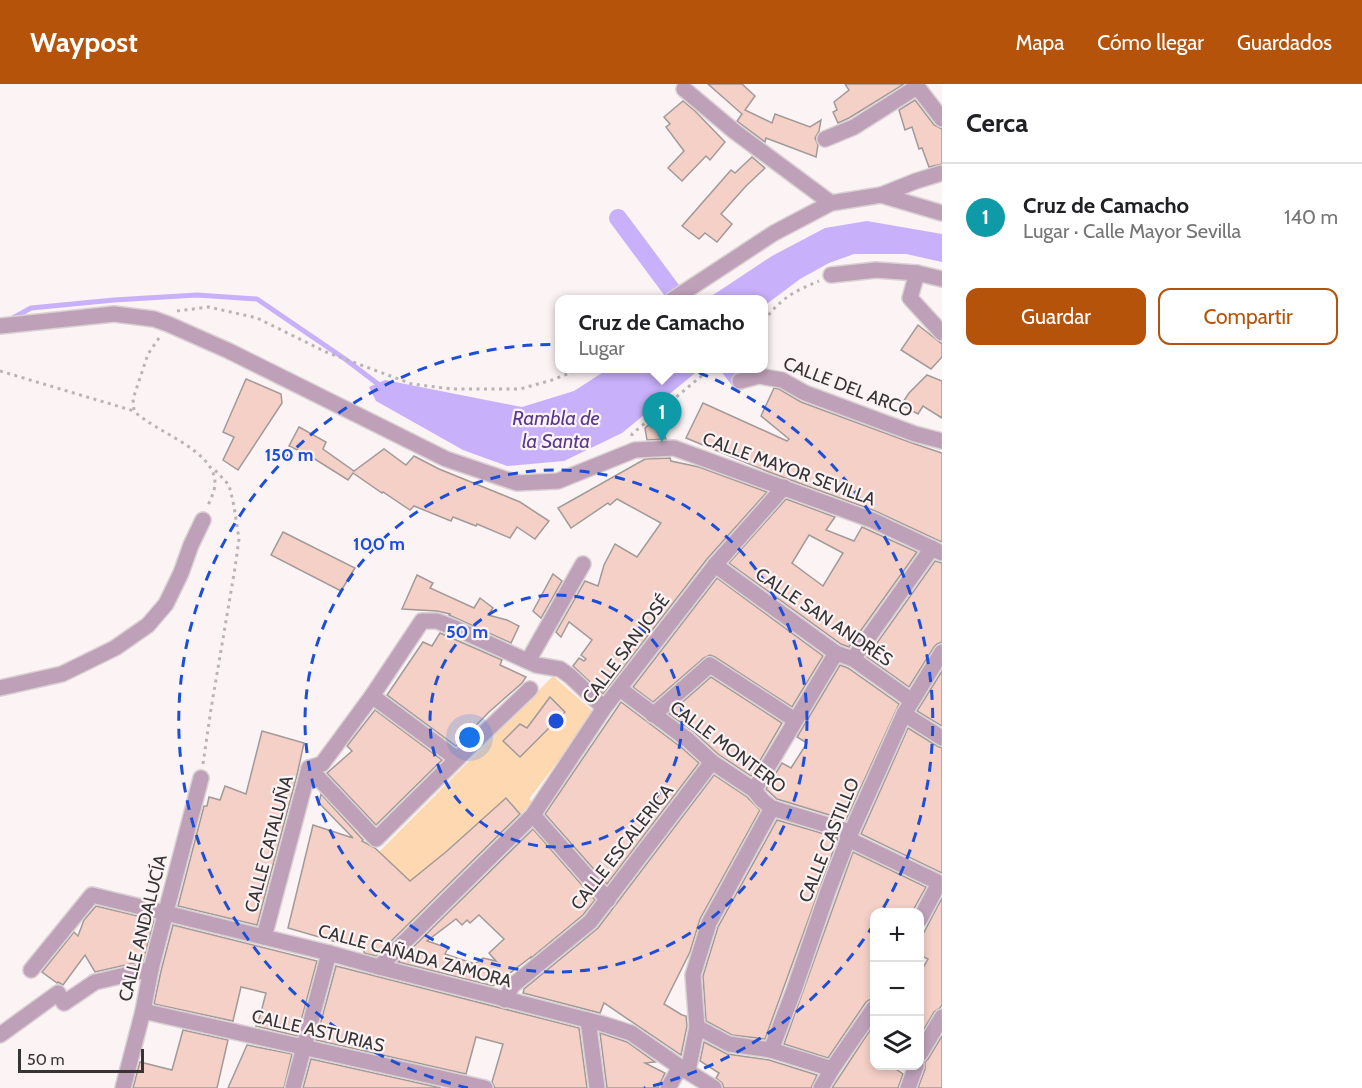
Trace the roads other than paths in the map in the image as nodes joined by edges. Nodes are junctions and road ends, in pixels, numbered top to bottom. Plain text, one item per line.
1 (916, 86) edge
2 (684, 88) dead end
3 (942, 119) edge
4 (825, 139) dead end
5 (942, 173) edge
6 (882, 195) junction
7 (831, 203) junction
8 (942, 213) edge
9 (917, 273) junction
10 (831, 275) road end
11 (942, 279) edge
12 (680, 295) edge
13 (0, 326) edge
14 (942, 333) edge
15 (740, 381) dead end
16 (942, 441) edge
17 (784, 487) junction
18 (203, 520) road end
19 (937, 550) edge
20 (583, 564) dead end
21 (715, 565) junction
22 (942, 652) edge
23 (836, 653) junction
24 (853, 659) junction
25 (528, 661) junction
26 (0, 688) edge
27 (530, 688) dead end
28 (620, 689) junction
29 (372, 696) junction
30 (908, 707) junction
31 (604, 708) junction
32 (653, 715) junction
33 (795, 720) junction
34 (942, 738) edge
35 (457, 759) junction
36 (712, 762) junction
37 (309, 768) junction
38 (201, 778) road end
39 (754, 790) junction
40 (772, 808) junction
41 (533, 815) junction
42 (848, 839) junction
43 (940, 883) edge
44 (608, 900) junction
45 (924, 911) edge
46 (166, 912) junction
47 (264, 937) junction
48 (329, 953) junction
49 (379, 967) junction
50 (151, 969) junction
51 (31, 970) dead end
52 (506, 1000) junction
53 (143, 1011) junction
54 (870, 1014) edge
55 (942, 1017) edge
56 (588, 1020) junction
57 (697, 1027) junction
58 (0, 1035) edge
59 (924, 1047) edge
60 (304, 1048) junction
61 (771, 1050) junction
62 (684, 1069) junction
63 (832, 1069) junction
64 (914, 1070) edge
65 (123, 1088) edge
66 (293, 1088) edge
67 (485, 1088) edge
68 (597, 1088) edge
69 (668, 1088) edge
70 (714, 1088) edge
71 (821, 1088) edge
72 (908, 1088) edge

1 - 3 street
1 - 4 street
2 - 7 street
5 - 6 street
6 - 7 street
6 - 8 street
7 - 12 street
9 - 10 street
9 - 11 street
9 - 14 street
13 - 17 street, CALLE MAYOR SEVILLA
15 - 16 street, CALLE DEL ARCO
17 - 19 street, CALLE MAYOR SEVILLA
17 - 21 street, CALLE SAN JOSÉ
18 - 26 street
19 - 24 street
20 - 25 street
21 - 23 street, CALLE SAN ANDRÉS
21 - 28 street, CALLE SAN JOSÉ
22 - 30 street, CALLE CASTILLO
23 - 24 street, CALLE SAN ANDRÉS
23 - 33 street
24 - 30 street, CALLE SAN ANDRÉS
25 - 29 street, CALLE CATALUÑA
25 - 31 street
27 - 35 street
28 - 31 street, CALLE SAN JOSÉ
28 - 32 street, CALLE MONTERO
29 - 35 street
29 - 37 street, CALLE CATALUÑA
30 - 34 street, CALLE SAN ANDRÉS
30 - 42 street, CALLE CASTILLO
31 - 41 street, CALLE SAN JOSÉ
32 - 33 street
32 - 36 street, CALLE MONTERO
33 - 39 street
35 - 37 street
36 - 39 street, CALLE MONTERO
36 - 44 street, CALLE ESCALERICA
37 - 47 street, CALLE CATALUÑA
38 - 46 street, CALLE ANDALUCÍA
39 - 40 street, CALLE MONTERO
40 - 42 street, CALLE MONTERO
40 - 57 street
41 - 44 street
41 - 49 street, CALLE SAN JOSÉ
42 - 43 street
42 - 61 street, CALLE CASTILLO
43 - 45 street
44 - 52 street, CALLE ESCALERICA
46 - 47 street, CALLE CAÑADA ZAMORA
46 - 50 street, CALLE ANDALUCÍA
46 - 51 street, CALLE CAÑADA ZAMORA
47 - 48 street, CALLE CAÑADA ZAMORA
48 - 49 street, CALLE CAÑADA ZAMORA
48 - 60 street
49 - 52 street, CALLE CAÑADA ZAMORA
50 - 53 street, CALLE ANDALUCÍA
50 - 58 street
52 - 56 street, CALLE CAÑADA ZAMORA
53 - 60 street, CALLE ASTURIAS
53 - 65 street, CALLE ANDALUCÍA
54 - 63 street
55 - 59 street
56 - 62 street, CALLE CAÑADA ZAMORA
56 - 68 street
57 - 61 street
57 - 62 street
60 - 66 street
60 - 67 street, CALLE ASTURIAS
61 - 63 street
62 - 69 street
62 - 70 street, CALLE CAÑADA ZAMORA
63 - 71 street
64 - 72 street

